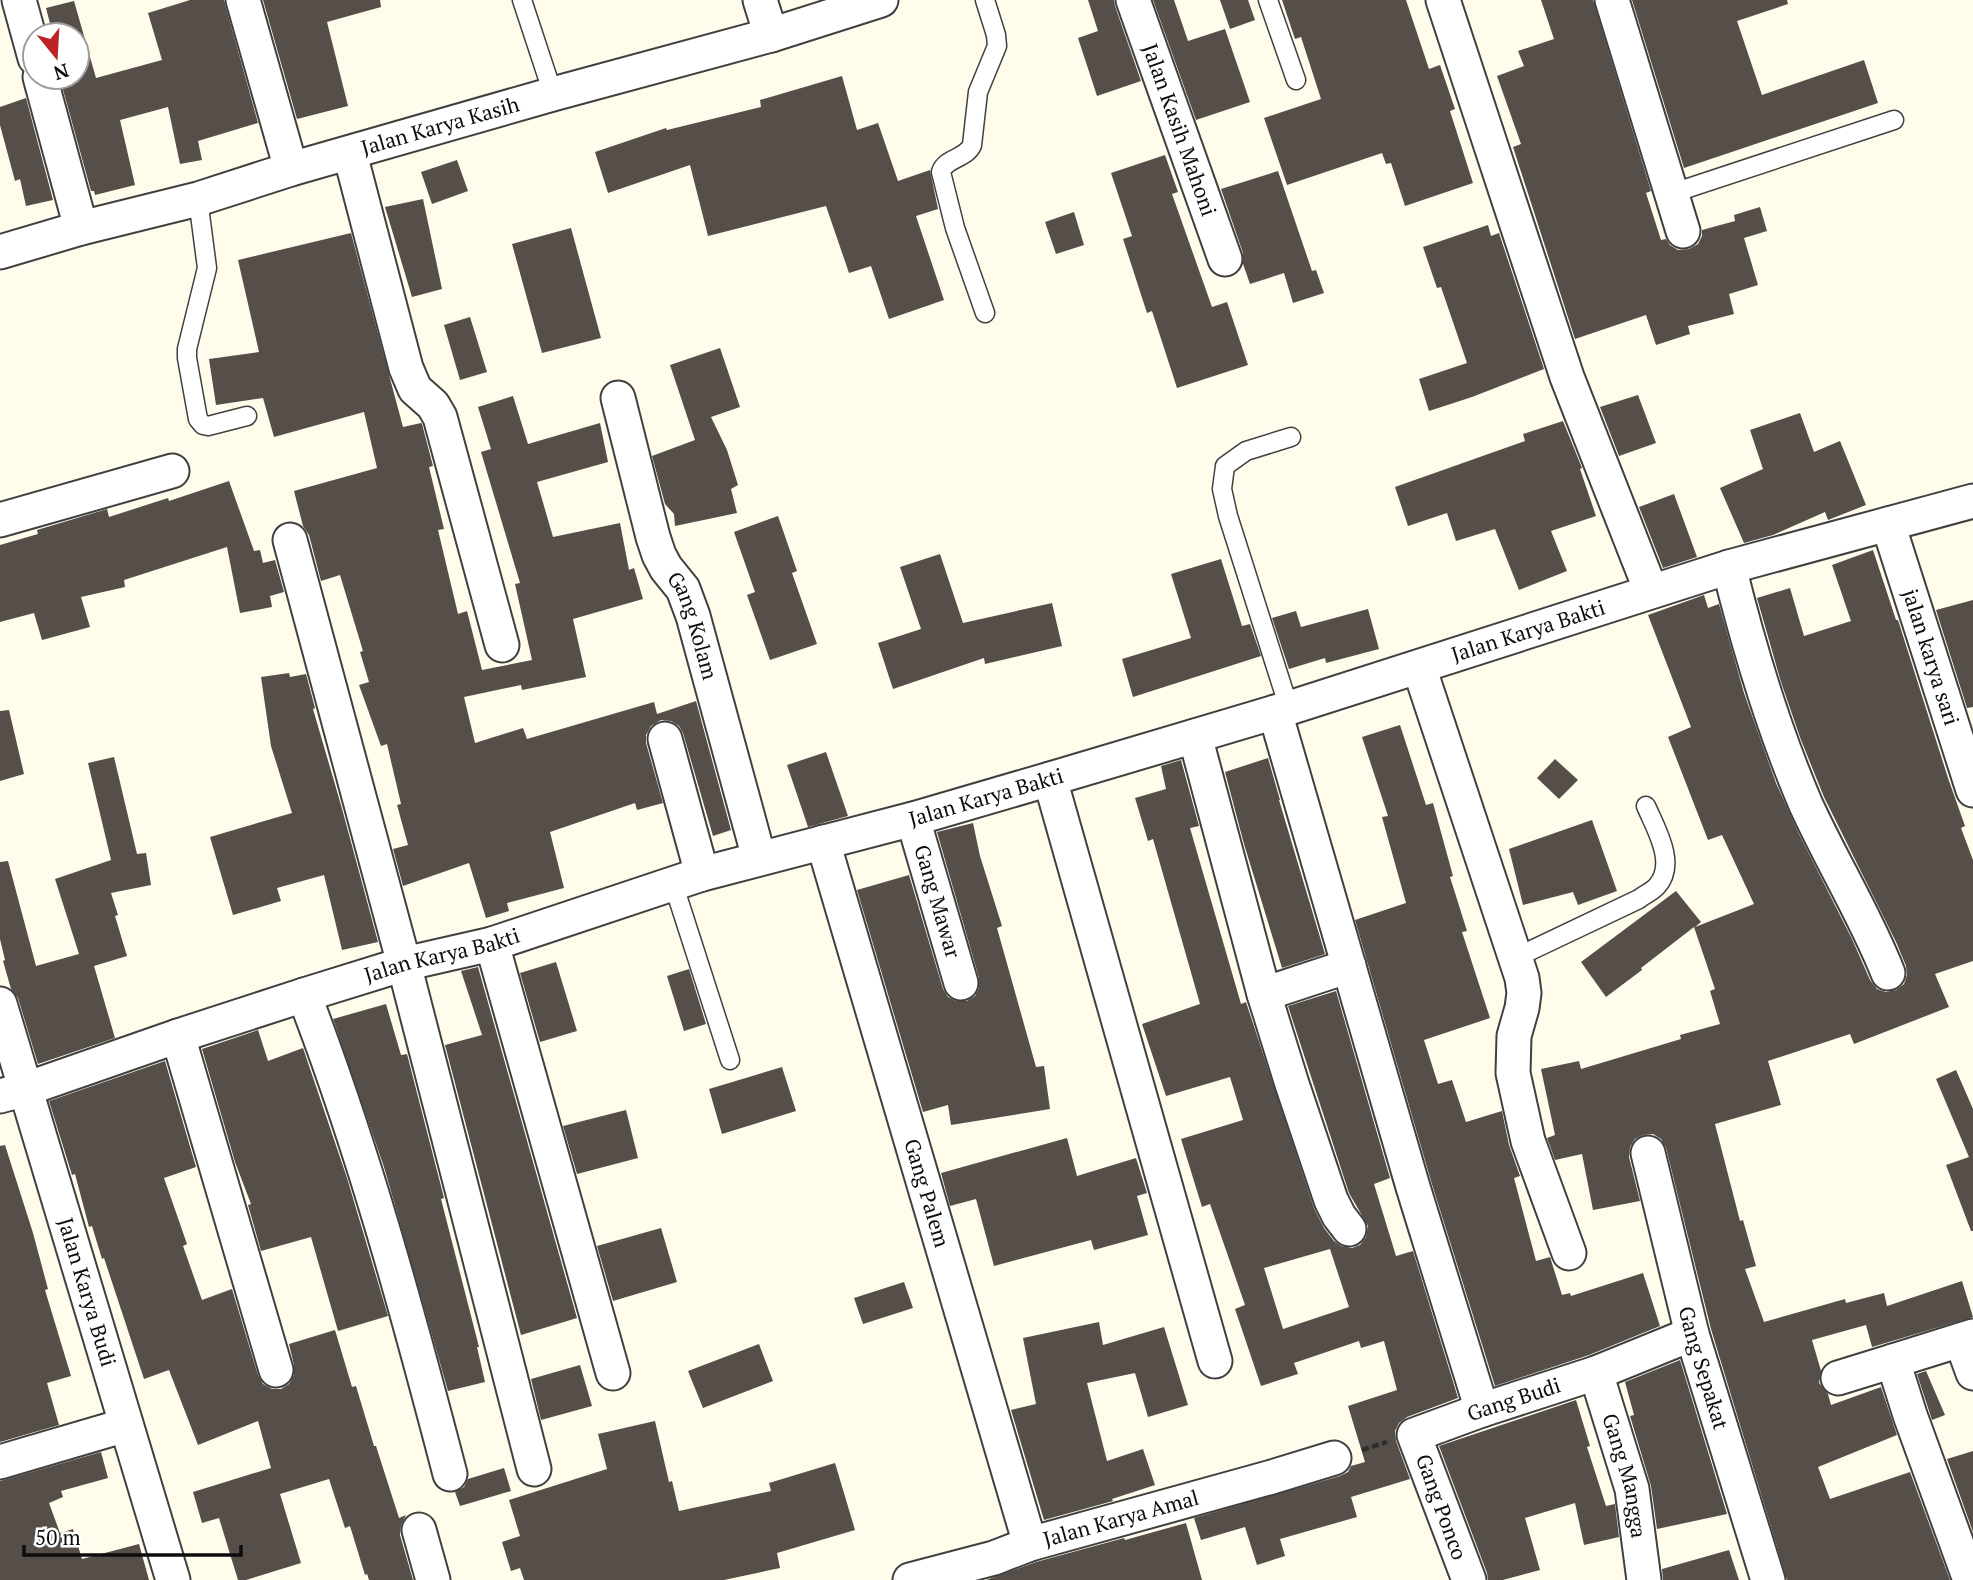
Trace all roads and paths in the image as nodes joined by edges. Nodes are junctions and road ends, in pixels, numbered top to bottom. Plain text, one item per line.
1 (19, 0) edge
2 (243, 0) edge
3 (522, 0) edge
4 (760, 0) edge
5 (881, 0) edge
6 (985, 0) edge
7 (1133, 0) edge
8 (1268, 0) edge
9 (1443, 0) edge
10 (1612, 0) edge
11 (25, 21) edge
12 (771, 35) junction
13 (1296, 80) dead end
14 (44, 91) edge
15 (553, 94) junction
16 (1894, 120) dead end
17 (350, 154) junction
18 (291, 169) junction
19 (1673, 193) junction
20 (198, 199) junction
21 (81, 228) junction
22 (1683, 231) dead end
23 (0, 252) edge
24 (1225, 259) dead end
25 (985, 313) dead end
26 (618, 398) dead end
27 (247, 416) dead end
28 (1291, 438) dead end
29 (172, 471) dead end
30 (1973, 501) edge
31 (0, 520) edge
32 (1888, 524) junction
33 (290, 540) dead end
34 (1729, 567) junction
35 (1651, 591) junction
36 (502, 645) dead end
37 (1419, 667) junction
38 (1282, 710) junction
39 (1195, 736) junction
40 (665, 739) dead end
41 (1966, 747) edge
42 (1050, 779) junction
43 (1973, 790) edge
44 (1647, 806) dead end
45 (913, 819) junction
46 (823, 842) junction
47 (759, 858) junction
48 (688, 878) junction
49 (492, 944) junction
50 (1515, 958) junction
51 (404, 964) junction
52 (1349, 966) junction
53 (1888, 973) dead end
54 (961, 983) dead end
55 (1264, 994) junction
56 (304, 995) junction
57 (0, 1004) edge
58 (178, 1036) junction
59 (730, 1060) dead end
60 (13, 1093) edge
61 (1648, 1153) dead end
62 (1349, 1229) dead end
63 (1569, 1253) dead end
64 (1692, 1334) junction
65 (1967, 1338) edge
66 (1893, 1361) junction
67 (1215, 1362) dead end
68 (276, 1370) dead end
69 (613, 1373) dead end
70 (1596, 1373) junction
71 (1973, 1373) edge
72 (1838, 1378) dead end
73 (1482, 1410) junction
74 (126, 1425) junction
75 (1414, 1435) junction
76 (1334, 1458) joint
77 (0, 1462) edge
78 (534, 1469) dead end
79 (450, 1474) dead end
80 (419, 1530) dead end
81 (1030, 1544) junction
82 (998, 1569) edge
83 (173, 1580) edge
84 (433, 1580) edge
85 (910, 1580) edge
86 (1469, 1580) edge
87 (1644, 1580) edge
88 (1768, 1580) edge
89 (1970, 1580) edge

1 - 11 street
2 - 18 street
3 - 15 lane
4 - 12 street
5 - 12 street, Jalan Karya Kasih
6 - 25 lane
7 - 24 street, Jalan Kasih Mahoni
8 - 13 lane
9 - 35 street
10 - 19 street
12 - 15 street, Jalan Karya Kasih
14 - 21 street
15 - 17 street, Jalan Karya Kasih
16 - 19 lane
17 - 18 street, Jalan Karya Kasih
17 - 36 street
18 - 20 street, Jalan Karya Kasih
19 - 22 street
20 - 21 street, Jalan Karya Kasih
20 - 27 lane
21 - 23 street, Jalan Karya Kasih
26 - 47 street, Gang Kolam
28 - 38 lane
29 - 31 street
30 - 32 street, Jalan Karya Bakti
32 - 34 street, Jalan Karya Bakti
32 - 41 street, jalan karya sari
33 - 51 street
34 - 35 street, Jalan Karya Bakti
34 - 53 street
35 - 37 street, Jalan Karya Bakti
37 - 38 street, Jalan Karya Bakti
37 - 50 street
38 - 39 street, Jalan Karya Bakti
38 - 52 street
39 - 42 street, Jalan Karya Bakti
39 - 55 street
40 - 48 street
41 - 43 street, jalan karya sari
42 - 45 street, Jalan Karya Bakti
42 - 67 street
44 - 50 lane
45 - 46 street, Jalan Karya Bakti
45 - 54 street, Gang Mawar
46 - 47 street, Jalan Karya Bakti
46 - 81 street, Gang Palem
47 - 48 street, Jalan Karya Bakti
48 - 49 street, Jalan Karya Bakti
48 - 59 lane
49 - 51 street, Jalan Karya Bakti
49 - 69 street
50 - 63 street
51 - 56 street, Jalan Karya Bakti
51 - 78 street
52 - 55 street
52 - 73 street
55 - 62 street
56 - 58 street, Jalan Karya Bakti
56 - 79 street
57 - 60 street, Jalan Karya Budi
58 - 60 street, Jalan Karya Bakti
58 - 68 street
60 - 74 street, Jalan Karya Budi
61 - 64 street, Gang Sepakat
64 - 70 street, Gang Budi
64 - 88 street, Gang Sepakat
65 - 66 street
65 - 71 street
66 - 72 street
66 - 89 street
70 - 73 street, Gang Budi
70 - 87 street, Gang Mangga
73 - 75 street, Gang Budi
74 - 77 street
74 - 83 street, Jalan Karya Budi
75 - 76 path
75 - 86 street, Gang Ponco
76 - 81 street, Jalan Karya Amal
80 - 84 street
81 - 82 street, Jalan Karya Amal
82 - 85 street, Jalan Karya Amal

